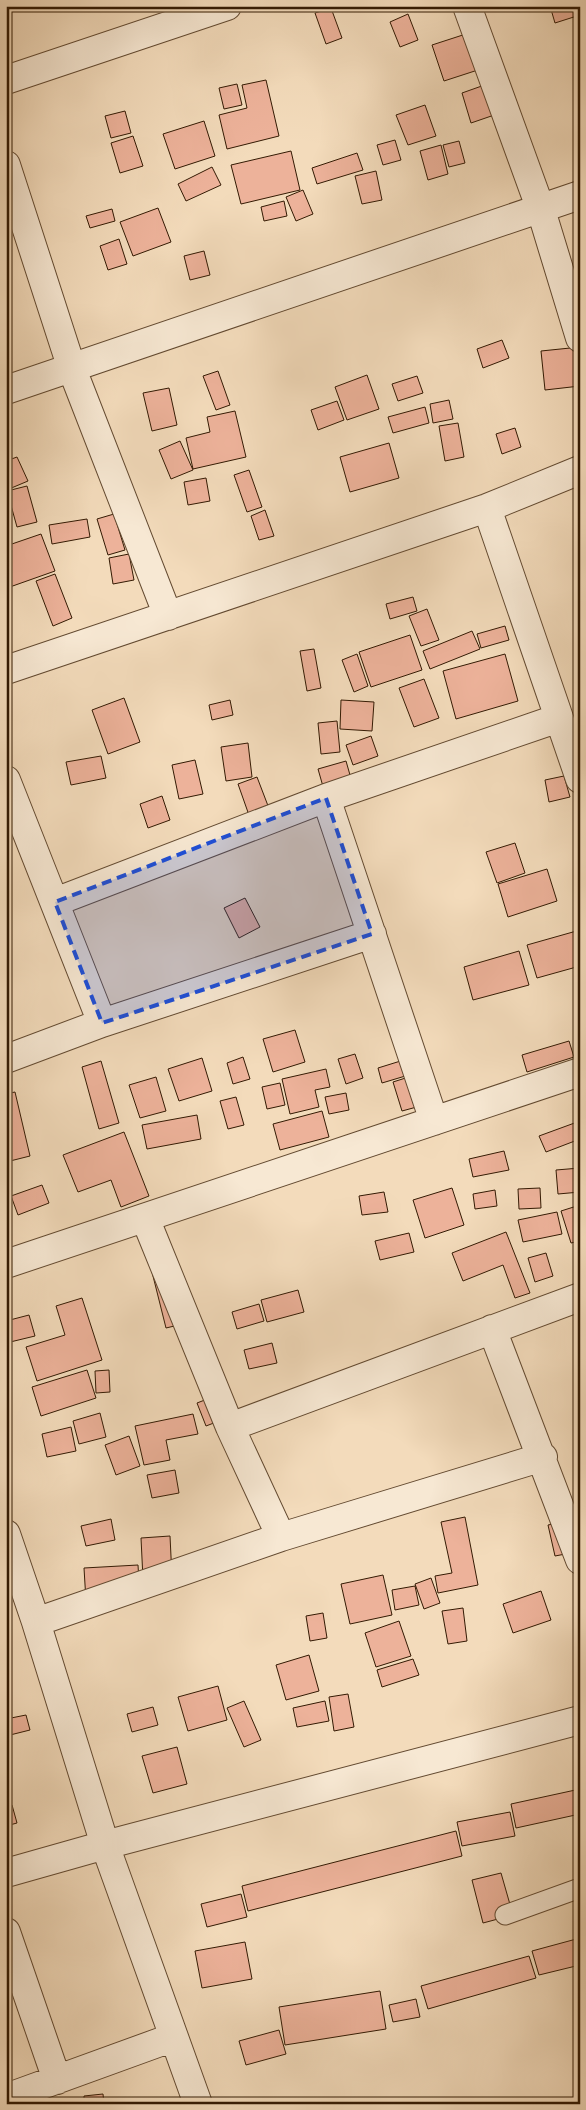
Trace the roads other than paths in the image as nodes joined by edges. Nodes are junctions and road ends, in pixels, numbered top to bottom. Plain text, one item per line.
1 (227, 6) edge
2 (467, 6) edge
3 (6, 80) edge
4 (6, 166) edge
5 (580, 196) edge
6 (541, 210) junction
7 (580, 338) edge
8 (72, 369) junction
9 (6, 390) edge
10 (580, 470) edge
11 (487, 508) junction
12 (168, 616) junction
13 (6, 670) edge
14 (559, 718) junction
15 (580, 779) edge
16 (6, 780) edge
17 (326, 798) junction
18 (56, 902) junction
19 (372, 934) junction
20 (102, 1023) junction
21 (6, 1059) edge
22 (580, 1072) edge
23 (434, 1121) junction
24 (145, 1218) junction
25 (6, 1264) edge
26 (580, 1297) edge
27 (492, 1329) junction
28 (230, 1427) junction
29 (542, 1457) junction
30 (6, 1534) edge
31 (281, 1537) junction
32 (580, 1560) edge
33 (36, 1622) junction
34 (580, 1720) edge
35 (104, 1845) junction
36 (6, 1873) edge
37 (580, 1888) edge
38 (506, 1915) dead end
39 (6, 1932) edge
40 (174, 2037) junction
41 (57, 2080) junction
42 (6, 2098) edge
43 (198, 2104) edge

1 - 3 street
2 - 6 street
4 - 8 street
5 - 6 street
6 - 7 street
6 - 8 street
8 - 9 street
8 - 12 street
10 - 11 street
11 - 12 street
11 - 14 street
12 - 13 street
14 - 15 street
14 - 17 street
16 - 18 street
17 - 18 street
17 - 19 street
18 - 20 street
19 - 20 street
19 - 23 street
20 - 21 street
22 - 23 street
23 - 24 street
24 - 25 street
24 - 28 street
26 - 27 street
27 - 28 street
27 - 29 street
28 - 31 street
29 - 31 street
29 - 32 street
30 - 33 street
31 - 33 street
33 - 35 street
34 - 35 street
35 - 36 street
35 - 40 street
37 - 38 lane
39 - 41 street
40 - 41 street
40 - 43 street
41 - 42 street

